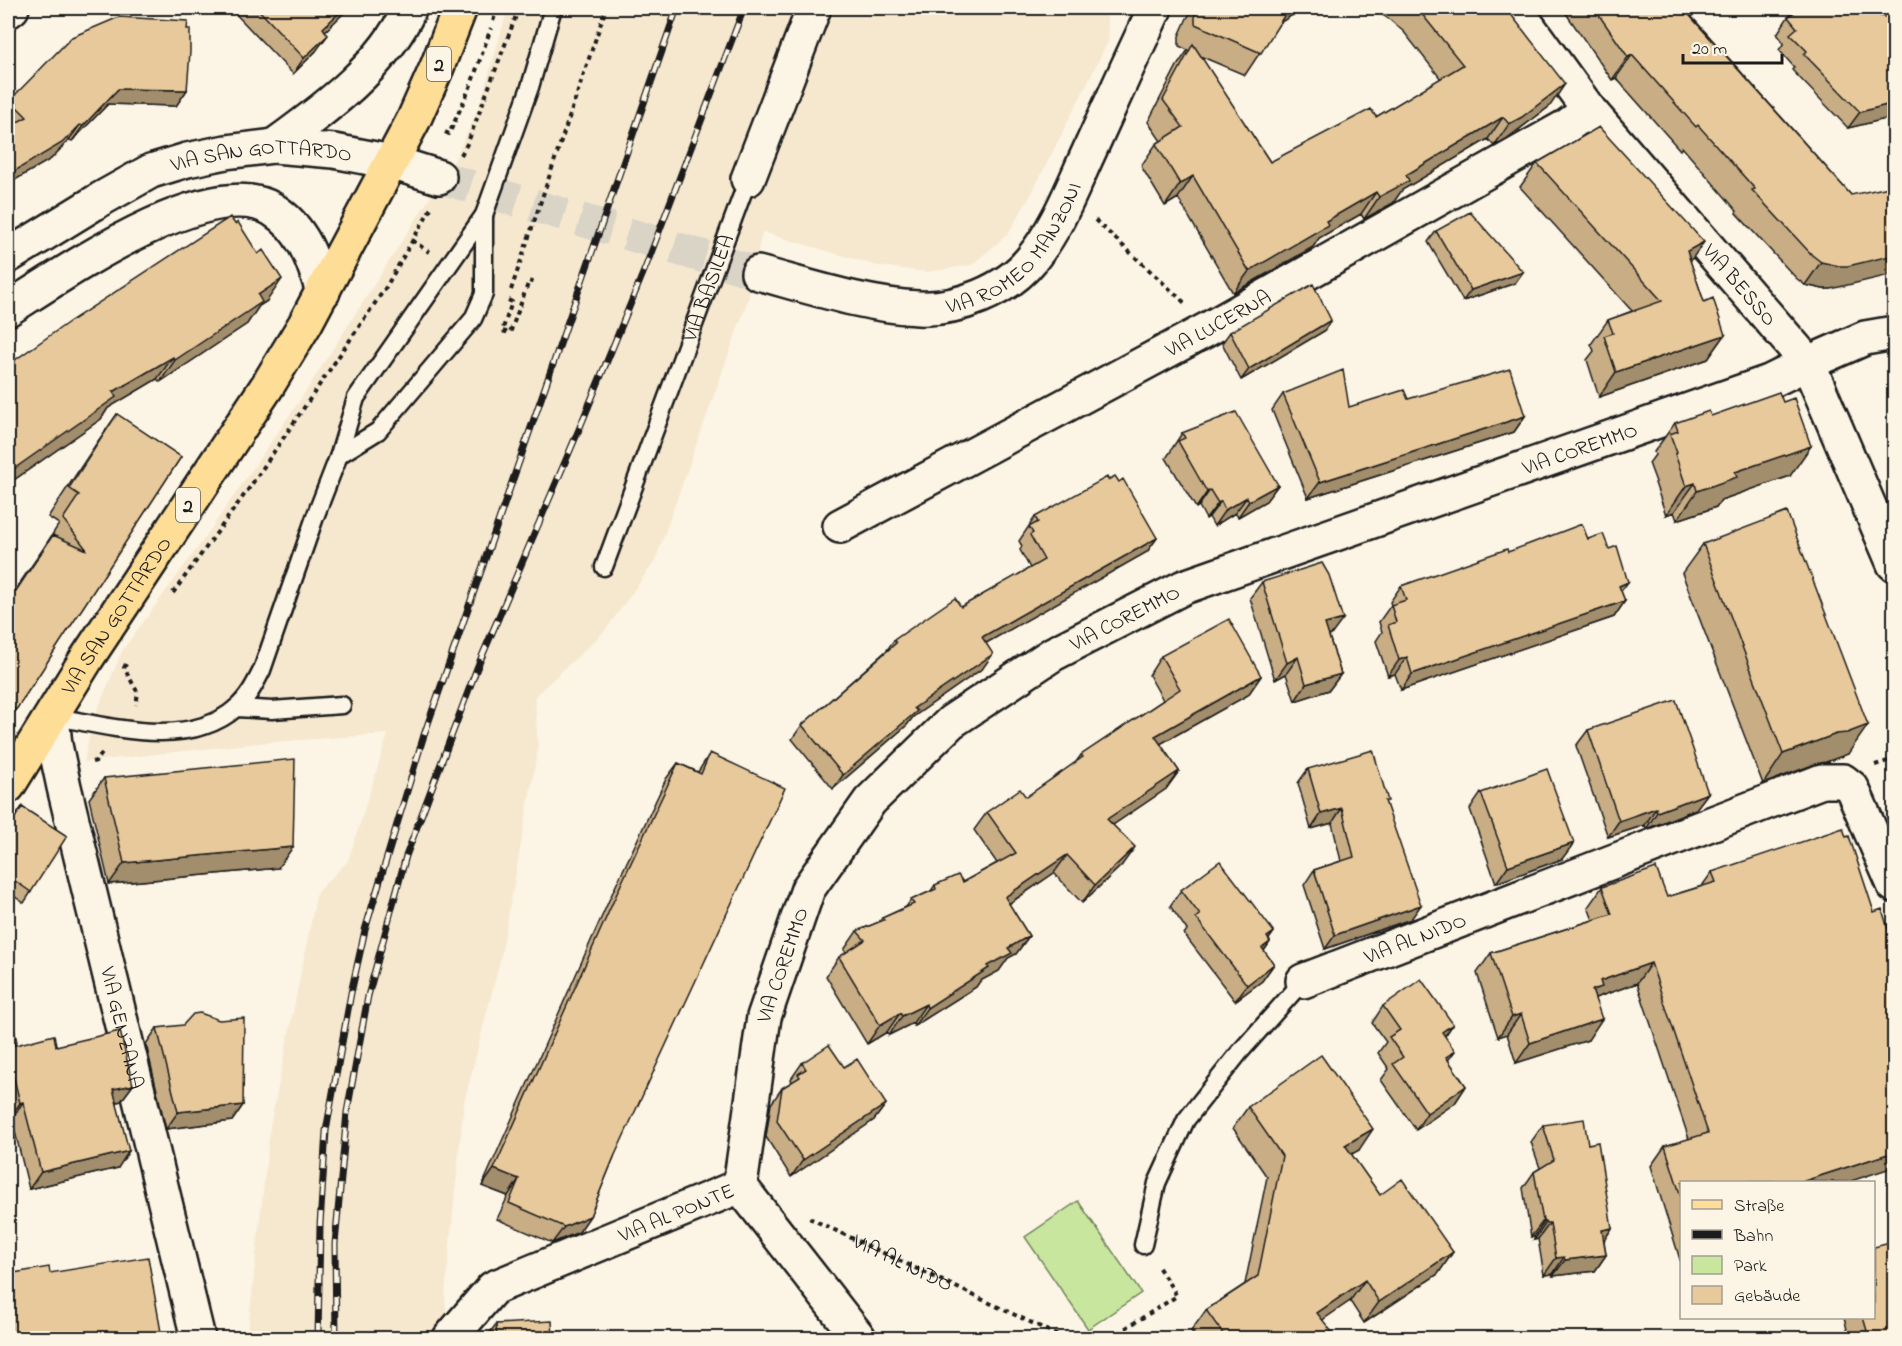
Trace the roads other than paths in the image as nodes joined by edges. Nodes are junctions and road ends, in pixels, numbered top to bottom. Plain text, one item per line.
1 (12, 8) edge
2 (411, 8) edge
3 (460, 8) edge
4 (553, 8) edge
5 (814, 8) edge
6 (1155, 8) edge
7 (1515, 8) edge
8 (8, 11) edge
9 (1589, 110) junction
10 (274, 146) junction
11 (391, 162) junction
12 (748, 179) joint
13 (444, 180) tunnel mouth
14 (484, 215) junction
15 (8, 256) edge
16 (758, 273) tunnel mouth
17 (322, 292) junction
18 (8, 309) edge
19 (1894, 333) edge
20 (1808, 363) junction
21 (339, 455) junction
22 (840, 526) dead end
23 (1894, 564) edge
24 (604, 567) dead end
25 (342, 705) dead end
26 (236, 708) junction
27 (52, 716) junction
28 (8, 786) edge
29 (1894, 885) edge
30 (1304, 981) joint
31 (740, 1186) junction
32 (1143, 1245) road end
33 (198, 1338) edge
34 (450, 1338) edge
35 (859, 1338) edge

1 - 8 street
2 - 10 street
3 - 11 main road, 2
4 - 14 lane
5 - 12 street, VIA BASILEA
6 - 16 street, VIA ROMEO MANZONI
7 - 9 street, VIA BESSO
9 - 20 street, VIA BESSO
9 - 22 street, VIA LUCERNA
10 - 11 street, VIA SAN GOTTARDO
10 - 15 street, VIA SAN GOTTARDO
11 - 13 street
11 - 17 main road, VIA SAN GOTTARDO / 2
12 - 24 lane, VIA BASILEA
14 - 21 lane
14 - 21 lane
17 - 18 street, VIA SAN GOTTARDO
17 - 27 main road, VIA SAN GOTTARDO / 2
19 - 20 street, VIA COREMMO
20 - 23 street, VIA BESSO
20 - 31 street, VIA COREMMO
21 - 26 lane
25 - 26 lane
26 - 27 lane
27 - 28 main road, VIA SAN GOTTARDO / 2
27 - 33 street, VIA GENZANA
29 - 30 street, VIA AL NIDO
30 - 32 lane, VIA AL NIDO
31 - 34 street, VIA AL PONTE
31 - 35 street, VIA AL PONTE

